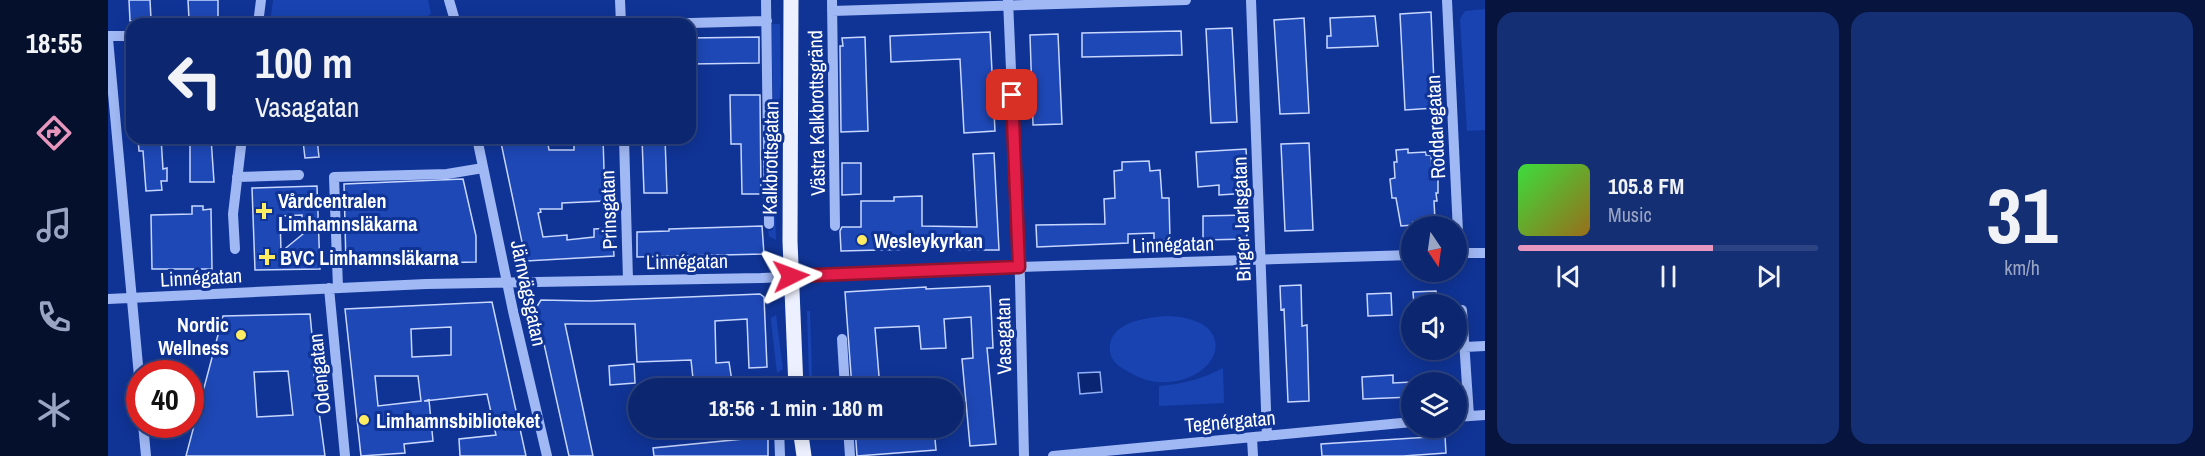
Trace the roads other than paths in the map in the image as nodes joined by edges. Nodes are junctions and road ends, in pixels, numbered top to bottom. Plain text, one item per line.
1 (261, 0) edge
2 (449, 0) edge
3 (620, 0) edge
4 (766, 0) edge
5 (791, 0) edge
6 (1186, 0) edge
7 (1251, 0) edge
8 (1447, 0) edge
9 (1009, 3) edge
10 (832, 6) edge
11 (259, 18) edge
12 (454, 18) edge
13 (621, 18) edge
14 (767, 21) junction
15 (696, 23) edge
16 (126, 36) edge
17 (108, 38) edge
18 (242, 144) edge
19 (478, 144) edge
20 (624, 144) edge
21 (483, 168) junction
22 (299, 175) dead end
23 (237, 177) junction
24 (1456, 216) edge
25 (770, 224) dead end
26 (835, 226) dead end
27 (235, 249) dead end
28 (1467, 253) edge
29 (1485, 253) edge
30 (1401, 255) edge
31 (1260, 260) junction
32 (1019, 267) junction
33 (791, 276) junction
34 (628, 280) junction
35 (507, 283) junction
36 (334, 288) junction
37 (108, 299) edge
38 (131, 299) junction
39 (842, 339) dead end
40 (1485, 346) edge
41 (1467, 347) edge
42 (137, 360) edge
43 (1466, 360) edge
44 (796, 378) edge
45 (844, 378) edge
46 (1485, 415) edge
47 (1469, 416) joint
48 (1401, 423) edge
49 (1267, 436) junction
50 (144, 438) edge
51 (779, 438) edge
52 (801, 438) edge
53 (849, 438) edge
54 (1252, 438) junction
55 (146, 456) edge
56 (345, 456) edge
57 (547, 456) edge
58 (780, 456) edge
59 (804, 456) edge
60 (850, 456) edge
61 (1024, 456) edge
62 (1053, 456) edge
63 (1253, 456) edge

1 - 11 street
2 - 12 street
3 - 13 street
4 - 14 street
5 - 33 main road, Kalkbrottsgatan
6 - 9 street
7 - 31 street, Birger Jarlsgatan
8 - 24 street, Roddaregatan
9 - 10 street
9 - 32 street, Vasagatan
10 - 26 street, Västra Kalkbrottsgränd
14 - 15 street
14 - 25 street
16 - 17 street
17 - 38 street
18 - 23 street
19 - 21 street, Järnvägsgatan
20 - 34 street, Prinsgatan
21 - 35 street, Järnvägsgatan
21 - 36 street, Odengatan
22 - 23 street
23 - 27 street
28 - 29 street
30 - 31 street, Linnégatan
31 - 32 street, Linnégatan
31 - 49 street, Birger Jarlsgatan
32 - 33 street, Linnégatan
32 - 61 street, Vasagatan
33 - 34 street, Linnégatan
33 - 44 main road, Kalkbrottsgatan
34 - 35 street, Linnégatan
35 - 36 street, Linnégatan
35 - 57 street, Järnvägsgatan
36 - 38 street, Linnégatan
36 - 56 street, Odengatan
37 - 38 street, Linnégatan
38 - 42 street
39 - 45 street
40 - 41 street
43 - 47 street
46 - 47 street
48 - 49 street, Tegnérgatan
49 - 54 street, Tegnérgatan
50 - 55 street
51 - 58 street
52 - 59 main road
53 - 60 street
54 - 62 street, Tegnérgatan
54 - 63 street

